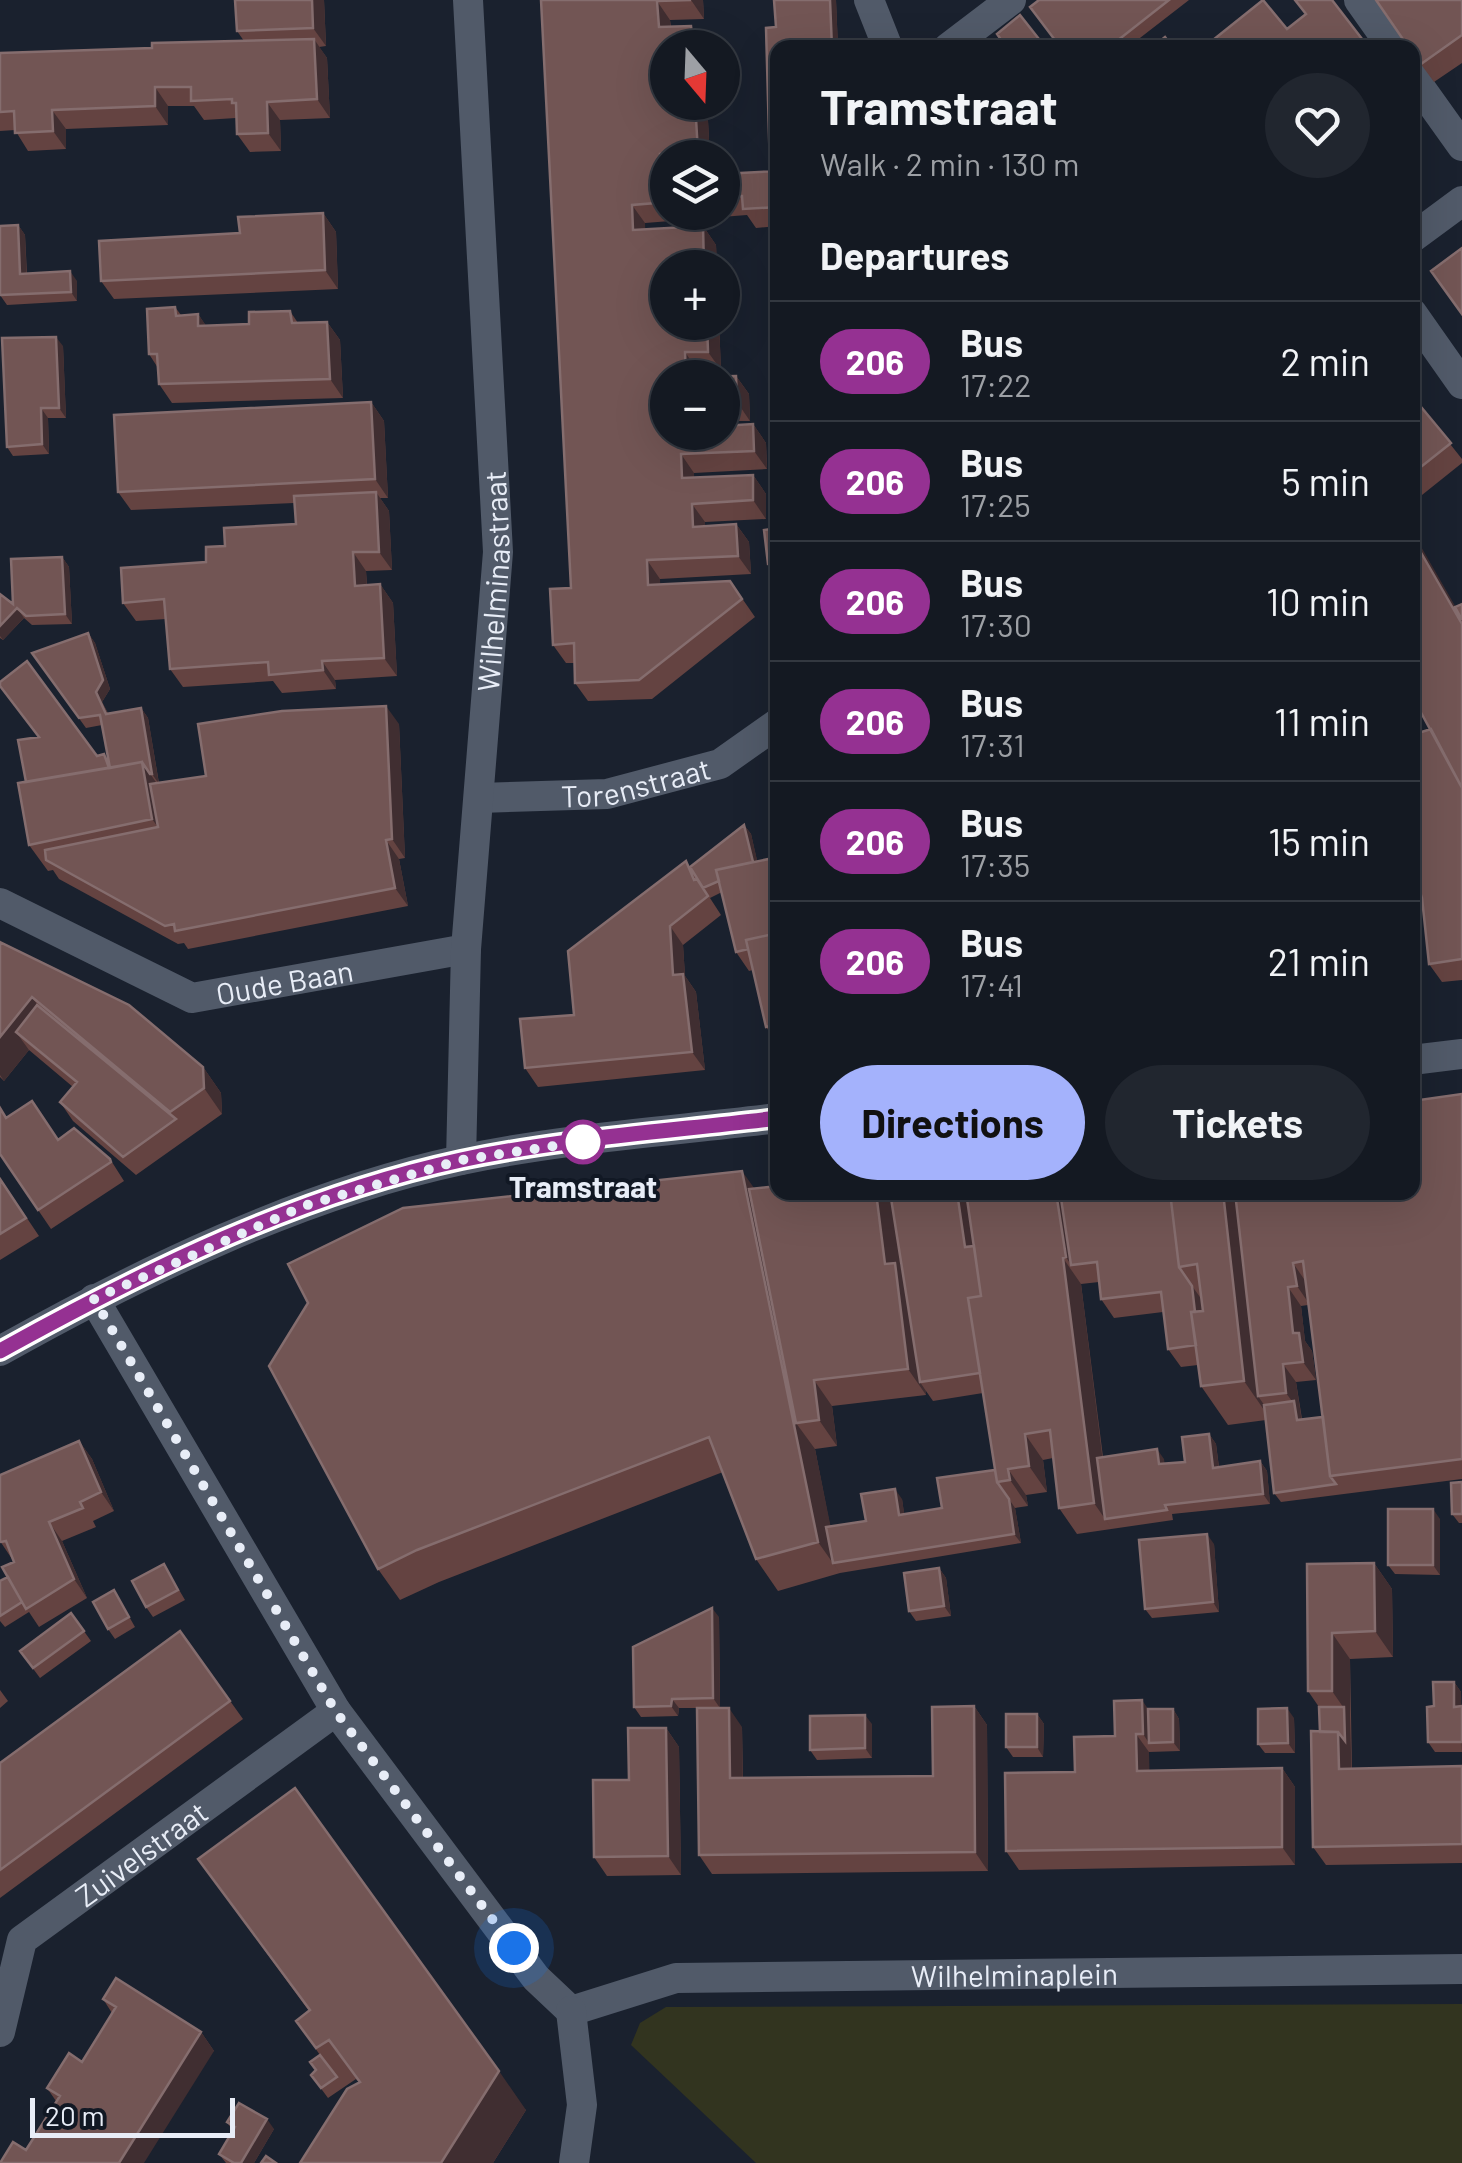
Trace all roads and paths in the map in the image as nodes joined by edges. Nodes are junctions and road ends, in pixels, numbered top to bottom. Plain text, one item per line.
1 (468, 0) edge
2 (869, 0) edge
3 (1012, 0) edge
4 (1359, 0) edge
5 (885, 40) edge
6 (959, 40) edge
7 (1386, 40) edge
8 (1420, 87) edge
9 (1462, 146) edge
10 (1462, 202) edge
11 (1420, 232) edge
12 (1420, 324) edge
13 (1462, 384) edge
14 (770, 729) edge
15 (479, 798) junction
16 (0, 903) edge
17 (466, 949) junction
18 (1462, 1054) edge
19 (1420, 1059) edge
20 (770, 1119) edge
21 (461, 1160) junction
22 (94, 1299) junction
23 (0, 1351) edge
24 (336, 1712) junction
25 (1462, 1969) edge
26 (571, 2010) junction
27 (0, 2032) edge
28 (574, 2163) edge

1 - 15 street, Wilhelminastraat
2 - 5 street
3 - 6 street
4 - 7 street
8 - 9 street
10 - 11 street
12 - 13 street
14 - 15 street, Torenstraat
15 - 17 street, Wilhelminastraat
16 - 17 street, Oude Baan
17 - 21 street, Wilhelminastraat
18 - 19 street
20 - 21 street
21 - 22 street
22 - 23 street
22 - 24 street
24 - 26 street
24 - 27 street, Zuivelstraat
25 - 26 street, Wilhelminaplein
26 - 28 street

